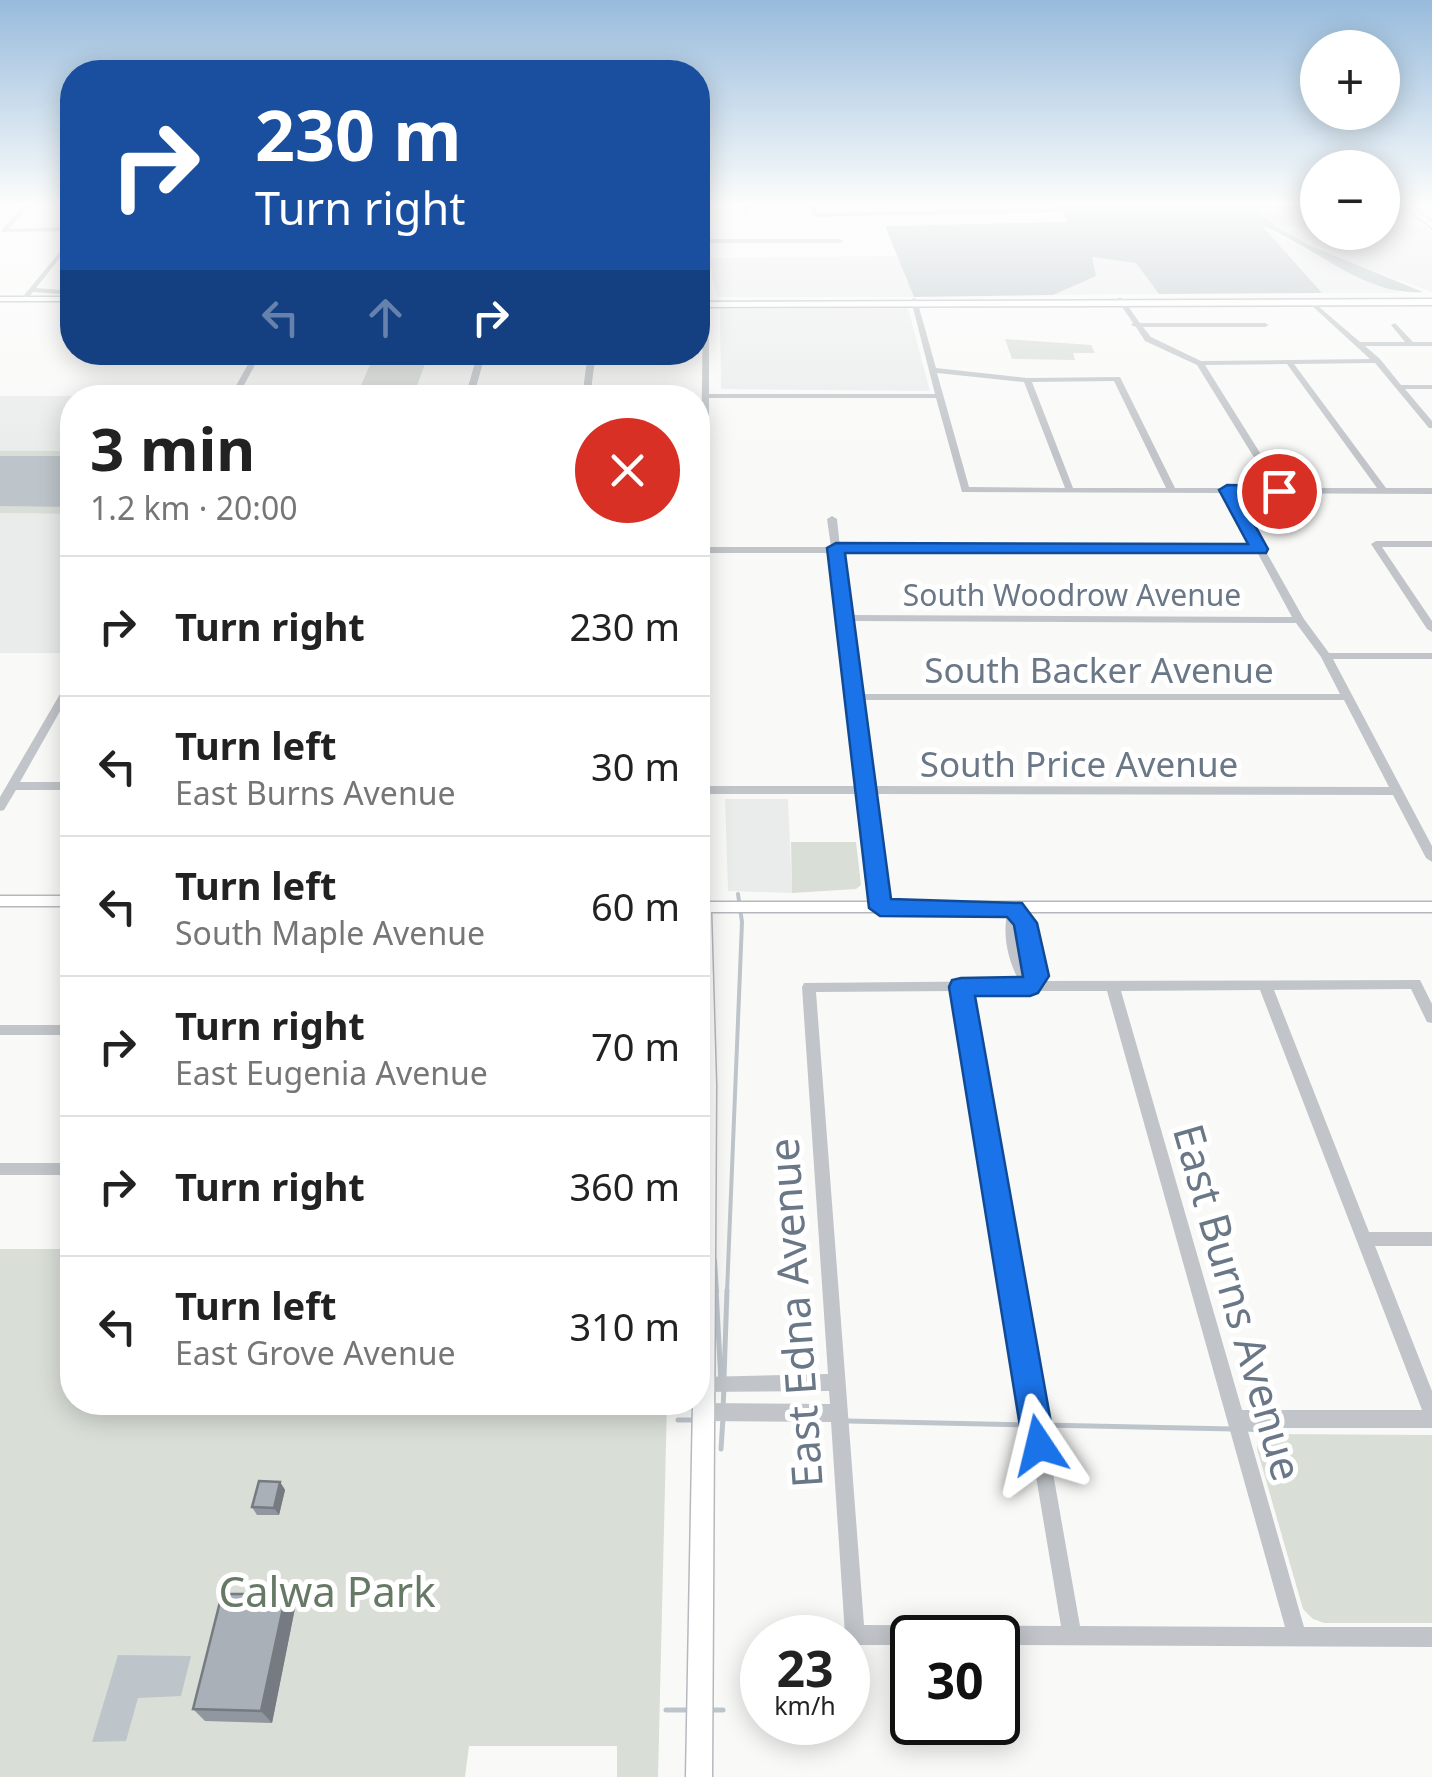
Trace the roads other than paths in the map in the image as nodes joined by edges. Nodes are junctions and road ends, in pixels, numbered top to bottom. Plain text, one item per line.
1 (34, 287) edge
2 (28, 295) junction
3 (60, 298) edge
4 (60, 299) edge
5 (1432, 299) edge
6 (0, 301) edge
7 (1122, 301) junction
8 (710, 302) edge
9 (1305, 302) junction
10 (915, 303) junction
11 (1135, 325) junction
12 (1264, 325) dead end
13 (1395, 325) dead end
14 (1358, 344) junction
15 (1412, 344) junction
16 (1432, 344) edge
17 (1378, 361) junction
18 (1289, 362) junction
19 (1200, 363) junction
20 (934, 370) junction
21 (1027, 380) junction
22 (1400, 387) junction
23 (1432, 387) edge
24 (710, 396) edge
25 (940, 396) junction
26 (1432, 426) edge
27 (1070, 490) junction
28 (1172, 490) junction
29 (1227, 490) junction
30 (1383, 490) junction
31 (1432, 490) edge
32 (1279, 491) junction
33 (832, 519) dead end
34 (1432, 544) edge
35 (836, 548) junction
36 (1260, 549) junction
37 (710, 550) edge
38 (844, 618) junction
39 (1299, 620) junction
40 (1432, 629) edge
41 (1326, 656) junction
42 (1432, 656) edge
43 (854, 697) junction
44 (1345, 697) junction
45 (60, 711) edge
46 (12, 786) junction
47 (60, 786) edge
48 (710, 790) edge
49 (866, 791) junction
50 (1394, 791) junction
51 (0, 807) edge
52 (1432, 858) edge
53 (0, 901) edge
54 (60, 901) edge
55 (710, 907) edge
56 (880, 908) junction
57 (1014, 908) junction
58 (1432, 908) edge
59 (1265, 985) junction
60 (1030, 986) junction
61 (961, 987) junction
62 (1112, 987) junction
63 (1432, 1018) edge
64 (0, 1030) edge
65 (60, 1030) edge
66 (0, 1169) edge
67 (60, 1169) edge
68 (1367, 1240) junction
69 (1432, 1240) edge
70 (836, 1382) junction
71 (710, 1385) edge
72 (710, 1412) edge
73 (838, 1413) junction
74 (700, 1415) edge
75 (1432, 1416) edge
76 (1236, 1418) junction
77 (1072, 1636) junction
78 (1298, 1636) junction
79 (1432, 1636) edge
80 (698, 1777) edge

1 - 2 street
2 - 3 main road
2 - 6 main road
4 - 6 main road
5 - 7 main road
5 - 9 main road
7 - 9 main road
7 - 10 main road
7 - 11 street
8 - 10 main road
9 - 14 street
10 - 20 street
11 - 12 street
11 - 19 street
13 - 15 street
14 - 15 street
14 - 17 street
15 - 16 street
17 - 18 street
17 - 22 street
18 - 19 street
18 - 30 street
19 - 32 street
20 - 21 street
20 - 25 street
21 - 27 street
21 - 28 street
22 - 23 street
22 - 26 street
24 - 25 street
25 - 27 street
27 - 28 street
28 - 29 street
29 - 32 street
29 - 36 street
30 - 31 street
30 - 32 street
33 - 35 street
34 - 40 street
35 - 36 street
35 - 37 street
35 - 38 street
36 - 39 street
38 - 39 street, South Woodrow Avenue
38 - 43 street
39 - 41 street
41 - 42 street, South Backer Avenue
41 - 44 street
43 - 44 street, South Backer Avenue
43 - 49 street
44 - 50 street
45 - 46 street
46 - 47 street
46 - 51 street
48 - 49 street, South Price Avenue
49 - 50 street, South Price Avenue
49 - 56 street
50 - 52 street
53 - 54 main road
55 - 56 main road
56 - 57 main road
57 - 58 main road
57 - 60 street
59 - 62 street
59 - 63 street
59 - 68 street
60 - 61 street
60 - 62 street
61 - 70 street, East Edna Avenue
61 - 77 street
62 - 76 street, East Burns Avenue
64 - 65 street
66 - 67 street
68 - 69 street
68 - 75 street
70 - 71 street
70 - 73 street, East Edna Avenue
72 - 73 street
73 - 77 street, East Edna Avenue
74 - 80 main road
75 - 76 street
76 - 78 street, East Burns Avenue
77 - 78 street
78 - 79 street

